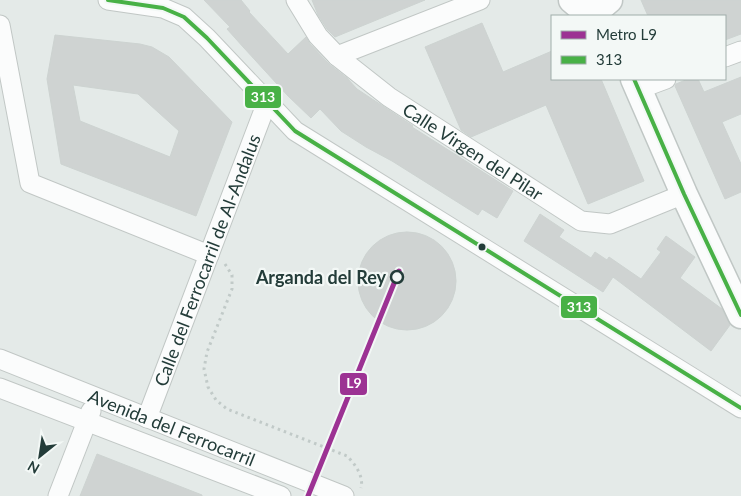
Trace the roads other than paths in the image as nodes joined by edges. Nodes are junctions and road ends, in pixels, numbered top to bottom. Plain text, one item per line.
1 (108, 0) edge
2 (296, 0) edge
3 (480, 0) edge
4 (572, 0) edge
5 (607, 7) edge
6 (0, 25) edge
7 (741, 51) edge
8 (338, 56) junction
9 (726, 57) edge
10 (660, 80) edge
11 (637, 84) edge
12 (268, 102) junction
13 (684, 194) junction
14 (209, 255) junction
15 (741, 314) edge
16 (0, 359) edge
17 (0, 388) edge
18 (96, 397) junction
19 (741, 408) edge
20 (147, 418) junction
21 (87, 422) junction
22 (295, 476) junction
23 (352, 493) edge
24 (58, 496) edge
25 (281, 496) edge
26 (287, 496) edge

1 - 12 street
2 - 8 street, Calle Virgen del Pilar
3 - 8 street
4 - 5 street
6 - 14 street
7 - 9 street
8 - 13 street, Calle Virgen del Pilar
10 - 11 street
11 - 13 street
12 - 14 street, Calle del Ferrocarril de Al-Andalus
12 - 19 street
13 - 15 street
14 - 20 street, Calle del Ferrocarril de Al-Andalus
16 - 18 street, Avenida del Ferrocarril
17 - 21 street, Avenida del Ferrocarril
18 - 20 street, Avenida del Ferrocarril
18 - 21 street
20 - 22 street, Avenida del Ferrocarril
21 - 24 street
21 - 25 street, Avenida del Ferrocarril
22 - 23 street, Avenida del Ferrocarril
22 - 26 street

